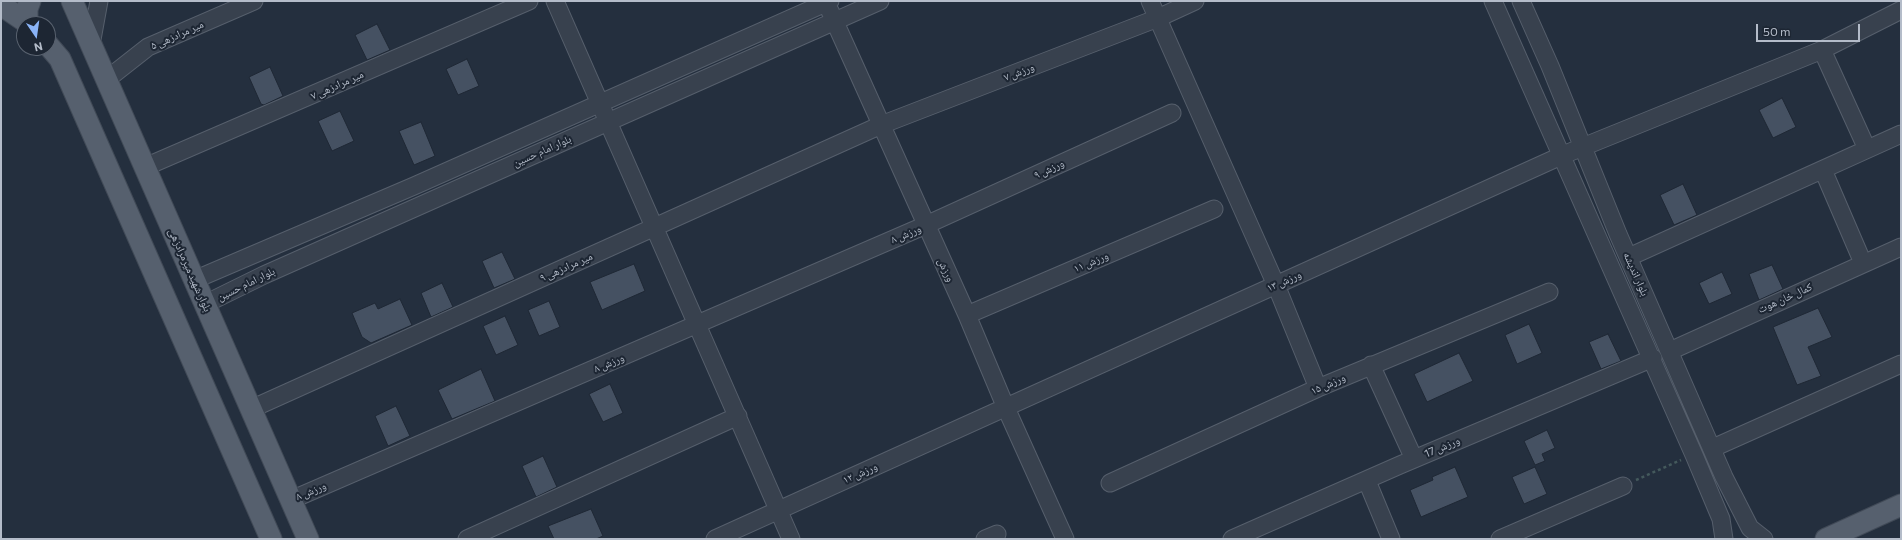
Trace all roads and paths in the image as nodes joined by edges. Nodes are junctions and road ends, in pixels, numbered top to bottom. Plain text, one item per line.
1 (30, 1) edge
2 (72, 1) edge
3 (98, 1) edge
4 (254, 1) edge
5 (529, 1) edge
6 (555, 1) edge
7 (880, 1) edge
8 (1150, 1) edge
9 (1196, 1) edge
10 (1493, 1) edge
11 (1521, 1) edge
12 (827, 2) edge
13 (1, 5) edge
14 (1901, 10) edge
15 (18, 16) edge
16 (28, 16) edge
17 (1158, 18) junction
18 (834, 21) junction
19 (91, 45) junction
20 (1822, 50) junction
21 (56, 55) edge
22 (106, 80) junction
23 (600, 103) junction
24 (1172, 113) dead end
25 (608, 121) junction
26 (881, 125) junction
27 (1901, 134) edge
28 (1583, 147) junction
29 (1867, 150) junction
30 (1563, 155) junction
31 (145, 167) junction
32 (1822, 170) junction
33 (1214, 209) dead end
34 (926, 225) junction
35 (654, 227) junction
36 (1901, 247) edge
37 (1628, 257) junction
38 (1863, 263) junction
39 (194, 280) junction
40 (1276, 285) junction
41 (1549, 292) dead end
42 (205, 304) junction
43 (967, 315) junction
44 (697, 324) junction
45 (1670, 351) junction
46 (1653, 358) junction
47 (1901, 364) edge
48 (1371, 365) junction
49 (1318, 388) junction
50 (1006, 408) junction
51 (251, 409) junction
52 (738, 416) junction
53 (1713, 448) junction
54 (1694, 455) junction
55 (1414, 459) junction
56 (1367, 481) junction
57 (1110, 483) dead end
58 (1623, 486) joint
59 (291, 500) junction
60 (1901, 505) edge
61 (778, 509) junction
62 (271, 539) edge
63 (308, 539) edge
64 (467, 539) edge
65 (715, 539) edge
66 (791, 539) edge
67 (1065, 539) edge
68 (1232, 539) edge
69 (1390, 539) edge
70 (1500, 539) edge
71 (1724, 539) edge
72 (1764, 539) edge
73 (1826, 539) edge

1 - 16 main road
2 - 19 main road, بلوار شهید میرمرادزهی
3 - 19 street
4 - 22 street, میر مرادزهی ۵
5 - 31 street, میر مرادزهی ۷
6 - 23 street
7 - 18 street, بلوار امام حسین
8 - 17 street
9 - 17 street, ورزش ۷
10 - 30 street, بلوار اندیشه
11 - 28 street, بلوار اندیشه
12 - 18 street, ورزش
12 - 23 street, بلوار امام حسین
13 - 15 main road
14 - 20 street, ورزش ۱۳
17 - 26 street, ورزش ۷
17 - 40 street
18 - 25 street, بلوار امام حسین
18 - 26 street, ورزش
19 - 22 main road, بلوار شهید میرمرادزهی
20 - 28 street, ورزش ۱۳
20 - 29 street
21 - 62 main road
22 - 31 main road, بلوار شهید میرمرادزهی
23 - 25 street
23 - 39 street, بلوار امام حسین
24 - 34 street, ورزش ۹
25 - 35 street
25 - 42 street, بلوار امام حسین
26 - 34 street, ورزش
26 - 35 street, میر مرادزهی ۹
27 - 29 street
28 - 30 street, ورزش ۱۳
28 - 37 street, بلوار اندیشه
29 - 32 street
30 - 40 street, ورزش ۱۳
30 - 46 street, بلوار اندیشه
31 - 39 main road, بلوار شهید میرمرادزهی
32 - 37 street
32 - 38 street
33 - 43 street, ورزش ۱۱
34 - 43 street, ورزش
34 - 44 street, ورزش ۸
35 - 44 street
35 - 51 street, میر مرادزهی ۹
36 - 38 street, کمال خان هوت
37 - 45 street, بلوار اندیشه
38 - 45 street, کمال خان هوت
39 - 42 main road, بلوار شهید میرمرادزهی
40 - 49 street
40 - 50 street, ورزش ۱۳
41 - 48 street, ورزش ۱۵
42 - 51 main road, بلوار شهید میرمرادزهی
43 - 50 street, ورزش
44 - 52 street
44 - 59 street, ورزش ۸
45 - 53 street, بلوار اندیشه
46 - 54 street, بلوار اندیشه
46 - 55 street, ورزش 17
47 - 53 street
48 - 49 street, ورزش ۱۵
48 - 55 street
49 - 57 street, ورزش ۱۵
50 - 61 street, ورزش ۱۲
50 - 67 street, ورزش
51 - 59 main road, بلوار شهید میرمرادزهی
52 - 61 street
52 - 64 street
53 - 72 street, بلوار اندیشه
54 - 58 path
54 - 71 street, بلوار اندیشه
55 - 56 street, ورزش 17
56 - 68 street, ورزش 17
56 - 69 street
58 - 70 street
59 - 63 main road, بلوار شهید میرمرادزهی
60 - 73 main road
61 - 65 street, ورزش ۱۲
61 - 66 street

